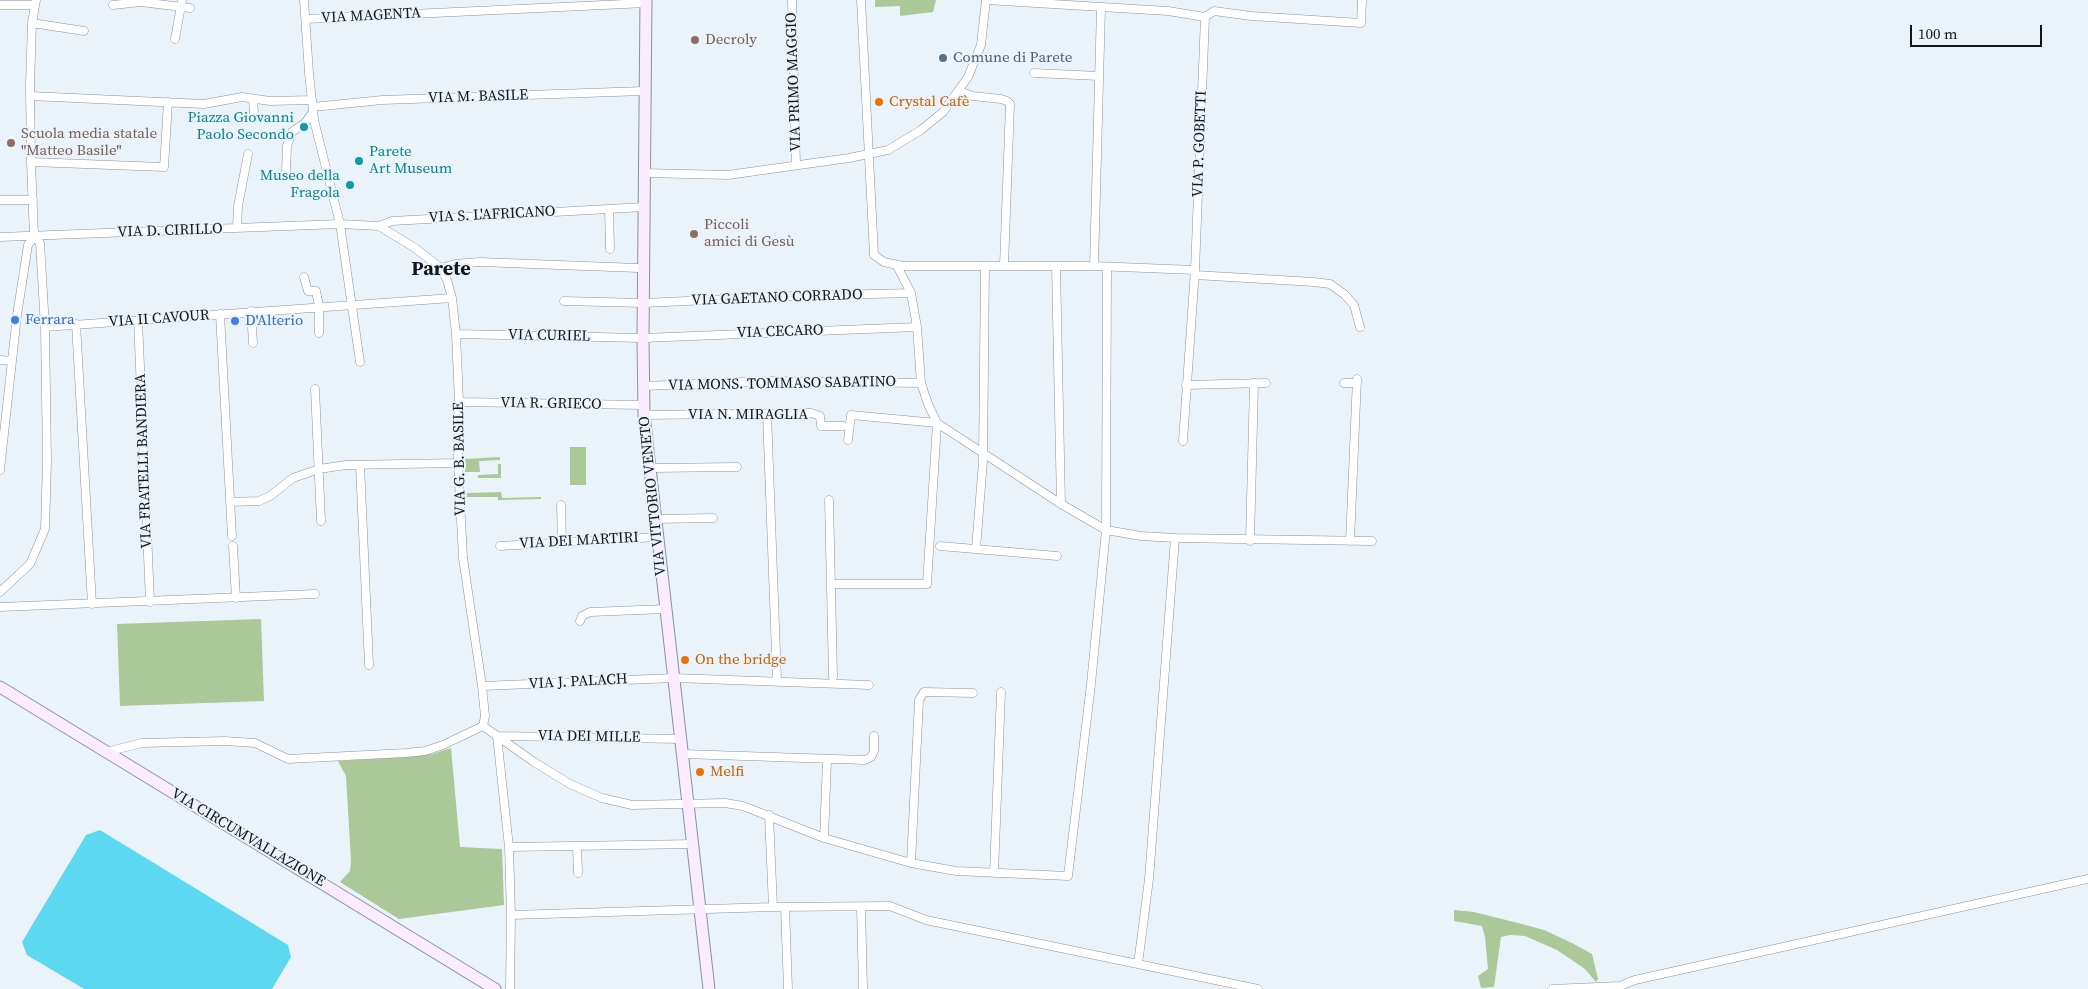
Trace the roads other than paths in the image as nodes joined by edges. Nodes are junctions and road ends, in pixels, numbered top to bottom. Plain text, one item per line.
1 (304, 0) edge
2 (792, 0) edge
3 (861, 0) edge
4 (986, 0) edge
5 (1362, 0) edge
6 (35, 2) edge
7 (646, 2) edge
8 (181, 4) edge
9 (0, 5) edge
10 (113, 5) dead end
11 (190, 8) dead end
12 (1101, 8) junction
13 (1205, 17) junction
14 (306, 19) junction
15 (32, 22) junction
16 (84, 31) dead end
17 (175, 39) dead end
18 (1034, 72) dead end
19 (1099, 76) junction
20 (644, 91) junction
21 (958, 91) junction
22 (30, 96) junction
23 (253, 99) junction
24 (168, 102) junction
25 (312, 106) junction
26 (254, 114) dead end
27 (248, 154) dead end
28 (870, 154) junction
29 (31, 162) junction
30 (796, 165) junction
31 (286, 172) dead end
32 (644, 173) junction
33 (0, 200) edge
34 (33, 200) junction
35 (644, 207) junction
36 (608, 209) junction
37 (340, 224) junction
38 (379, 226) junction
39 (237, 228) junction
40 (34, 236) junction
41 (0, 237) edge
42 (610, 249) dead end
43 (897, 266) junction
44 (985, 266) junction
45 (1004, 266) junction
46 (1094, 266) junction
47 (1056, 267) junction
48 (441, 268) junction
49 (641, 268) junction
50 (1107, 268) junction
51 (1195, 273) junction
52 (304, 277) dead end
53 (911, 293) junction
54 (452, 298) junction
55 (564, 301) dead end
56 (643, 303) junction
57 (352, 304) junction
58 (319, 306) junction
59 (251, 311) junction
60 (220, 314) junction
61 (138, 320) junction
62 (76, 324) junction
63 (45, 327) junction
64 (1360, 327) dead end
65 (917, 328) junction
66 (319, 333) dead end
67 (456, 334) junction
68 (642, 338) junction
69 (253, 343) dead end
70 (0, 360) edge
71 (12, 361) junction
72 (360, 362) dead end
73 (921, 383) junction
74 (1266, 383) dead end
75 (1344, 383) dead end
76 (1254, 384) junction
77 (1186, 385) junction
78 (643, 386) junction
79 (315, 389) dead end
80 (459, 402) junction
81 (644, 410) junction
82 (767, 414) junction
83 (937, 424) junction
84 (842, 426) dead end
85 (848, 440) dead end
86 (2, 441) edge
87 (1183, 441) dead end
88 (983, 454) junction
89 (458, 463) junction
90 (360, 466) junction
91 (736, 467) dead end
92 (319, 468) junction
93 (651, 468) junction
94 (0, 470) edge
95 (829, 500) dead end
96 (230, 502) junction
97 (1061, 504) junction
98 (561, 505) dead end
99 (713, 518) dead end
100 (656, 519) junction
101 (321, 521) dead end
102 (1106, 530) junction
103 (232, 536) dead end
104 (658, 536) junction
105 (1174, 538) junction
106 (1250, 541) junction
107 (1350, 541) junction
108 (562, 542) junction
109 (1372, 542) dead end
110 (232, 546) dead end
111 (500, 546) dead end
112 (940, 546) dead end
113 (976, 549) junction
114 (1057, 556) dead end
115 (831, 584) junction
116 (0, 592) edge
117 (315, 594) dead end
118 (236, 598) junction
119 (150, 602) junction
120 (92, 604) junction
121 (0, 607) edge
122 (666, 609) junction
123 (580, 621) dead end
124 (369, 664) dead end
125 (833, 677) dead end
126 (674, 678) junction
127 (777, 680) junction
128 (869, 685) dead end
129 (482, 686) junction
130 (0, 688) edge
131 (1001, 692) dead end
132 (973, 693) dead end
133 (483, 726) junction
134 (497, 736) junction
135 (874, 736) dead end
136 (681, 740) junction
137 (106, 752) junction
138 (683, 754) junction
139 (827, 760) junction
140 (688, 804) junction
141 (769, 815) junction
142 (824, 838) junction
143 (694, 844) junction
144 (577, 846) junction
145 (509, 847) junction
146 (911, 863) junction
147 (578, 873) dead end
148 (994, 873) junction
149 (2088, 879) edge
150 (773, 906) junction
151 (861, 906) junction
152 (786, 907) junction
153 (701, 909) junction
154 (511, 915) junction
155 (1138, 964) junction
156 (495, 989) edge
157 (510, 989) edge
158 (709, 989) edge
159 (788, 989) edge
160 (863, 989) edge
161 (1258, 989) edge
162 (1552, 989) edge

1 - 14 street
2 - 30 street, VIA PRIMO MAGGIO
3 - 28 street
4 - 12 street
4 - 21 street
5 - 13 street
6 - 9 street
6 - 15 street
7 - 14 street, VIA MAGENTA
7 - 20 street, VIA VITTORIO VENETO
8 - 10 street
8 - 11 street
8 - 17 street
12 - 13 street
12 - 19 street
13 - 51 street, VIA P. GOBETTI
14 - 25 street
15 - 16 street
15 - 22 street
18 - 19 street
19 - 46 street
20 - 25 street, VIA M. BASILE
20 - 32 street, VIA VITTORIO VENETO
21 - 28 street
21 - 45 street
22 - 24 street, VIA M. BASILE
22 - 29 street
23 - 24 street, VIA M. BASILE
23 - 25 street, VIA M. BASILE
23 - 26 street
24 - 29 street
25 - 31 street
25 - 37 street
27 - 39 street
28 - 30 street
28 - 43 street
29 - 34 street
30 - 32 street
32 - 35 street, VIA VITTORIO VENETO
33 - 34 street
34 - 40 street
35 - 36 street, VIA S. L'AFRICANO
35 - 49 street, VIA VITTORIO VENETO
36 - 38 street, VIA S. L'AFRICANO
36 - 42 street
37 - 38 street, VIA S. L'AFRICANO
37 - 39 street, VIA D. CIRILLO
37 - 57 street
38 - 48 street
39 - 40 street, VIA D. CIRILLO
40 - 41 street, VIA D. CIRILLO
40 - 63 street
40 - 71 street
43 - 44 street
43 - 53 street
44 - 45 street
44 - 88 street
45 - 47 street
46 - 47 street
46 - 50 street
47 - 97 street
48 - 49 street
48 - 54 street, VIA G. B. BASILE
49 - 56 street, VIA VITTORIO VENETO
50 - 51 street
50 - 102 street
51 - 64 street
51 - 77 street, VIA P. GOBETTI
52 - 58 street
53 - 56 street, VIA GAETANO CORRADO
53 - 65 street
54 - 57 street, VIA II CAVOUR
54 - 67 street, VIA G. B. BASILE
55 - 56 street, VIA GAETANO CORRADO
56 - 68 street, VIA VITTORIO VENETO
57 - 58 street, VIA II CAVOUR
57 - 72 street
58 - 59 street, VIA II CAVOUR
58 - 66 street
59 - 60 street, VIA II CAVOUR
59 - 69 street
60 - 61 street, VIA II CAVOUR
60 - 96 street
61 - 62 street, VIA II CAVOUR
61 - 119 street, VIA FRATELLI BANDIERA
62 - 63 street, VIA II CAVOUR
62 - 120 street
63 - 116 street
65 - 68 street, VIA CECARO
65 - 73 street
67 - 68 street, VIA CURIEL
67 - 80 street, VIA G. B. BASILE
68 - 78 street, VIA VITTORIO VENETO
70 - 71 street
71 - 86 street
73 - 78 street, VIA MONS. TOMMASO SABATINO
73 - 83 street
74 - 76 street
75 - 107 street
76 - 77 street
76 - 106 street
77 - 87 street, VIA P. GOBETTI
78 - 81 street, VIA VITTORIO VENETO
79 - 92 street
80 - 81 street, VIA R. GRIECO
80 - 89 street, VIA G. B. BASILE
81 - 82 street, VIA N. MIRAGLIA
81 - 93 street, VIA VITTORIO VENETO
82 - 84 street, VIA N. MIRAGLIA
82 - 127 street
83 - 85 street
83 - 88 street
83 - 115 street
86 - 94 street
88 - 97 street
88 - 113 street
89 - 90 street
89 - 129 street, VIA G. B. BASILE
90 - 92 street
90 - 124 street
91 - 93 street
92 - 96 street
92 - 101 street
93 - 100 street, VIA VITTORIO VENETO
95 - 115 street
96 - 103 street
97 - 102 street
98 - 108 street
99 - 100 street
100 - 104 street, VIA VITTORIO VENETO
102 - 105 street
102 - 148 street
104 - 108 street, VIA DEI MARTIRI
104 - 122 street, VIA VITTORIO VENETO
105 - 106 street
105 - 155 street
106 - 107 street
107 - 109 street
108 - 111 street, VIA DEI MARTIRI
110 - 118 street
112 - 113 street
113 - 114 street
115 - 125 street
117 - 118 street
118 - 119 street
119 - 120 street
120 - 121 street
122 - 123 street
122 - 126 street, VIA VITTORIO VENETO
126 - 127 street, VIA J. PALACH
126 - 129 street, VIA J. PALACH
126 - 136 street, VIA VITTORIO VENETO
127 - 128 street, VIA J. PALACH
129 - 133 street, VIA G. B. BASILE
130 - 137 street, VIA CIRCUMVALLAZIONE
131 - 148 street
132 - 146 street
133 - 134 street
133 - 137 street
134 - 136 street, VIA DEI MILLE
134 - 140 street
134 - 145 street
135 - 139 street
136 - 138 street, VIA VITTORIO VENETO
137 - 156 street, VIA CIRCUMVALLAZIONE
138 - 139 street
138 - 140 street, VIA VITTORIO VENETO
139 - 142 street
140 - 141 street
140 - 143 street, VIA VITTORIO VENETO
141 - 142 street
141 - 150 street
142 - 146 street
143 - 144 street
143 - 153 street, VIA VITTORIO VENETO
144 - 145 street
144 - 147 street
145 - 154 street
146 - 148 street
149 - 162 street
150 - 152 street
150 - 153 street
151 - 152 street
151 - 155 street
151 - 160 street
152 - 159 street
153 - 154 street
153 - 158 street, VIA VITTORIO VENETO
154 - 157 street
155 - 161 street

